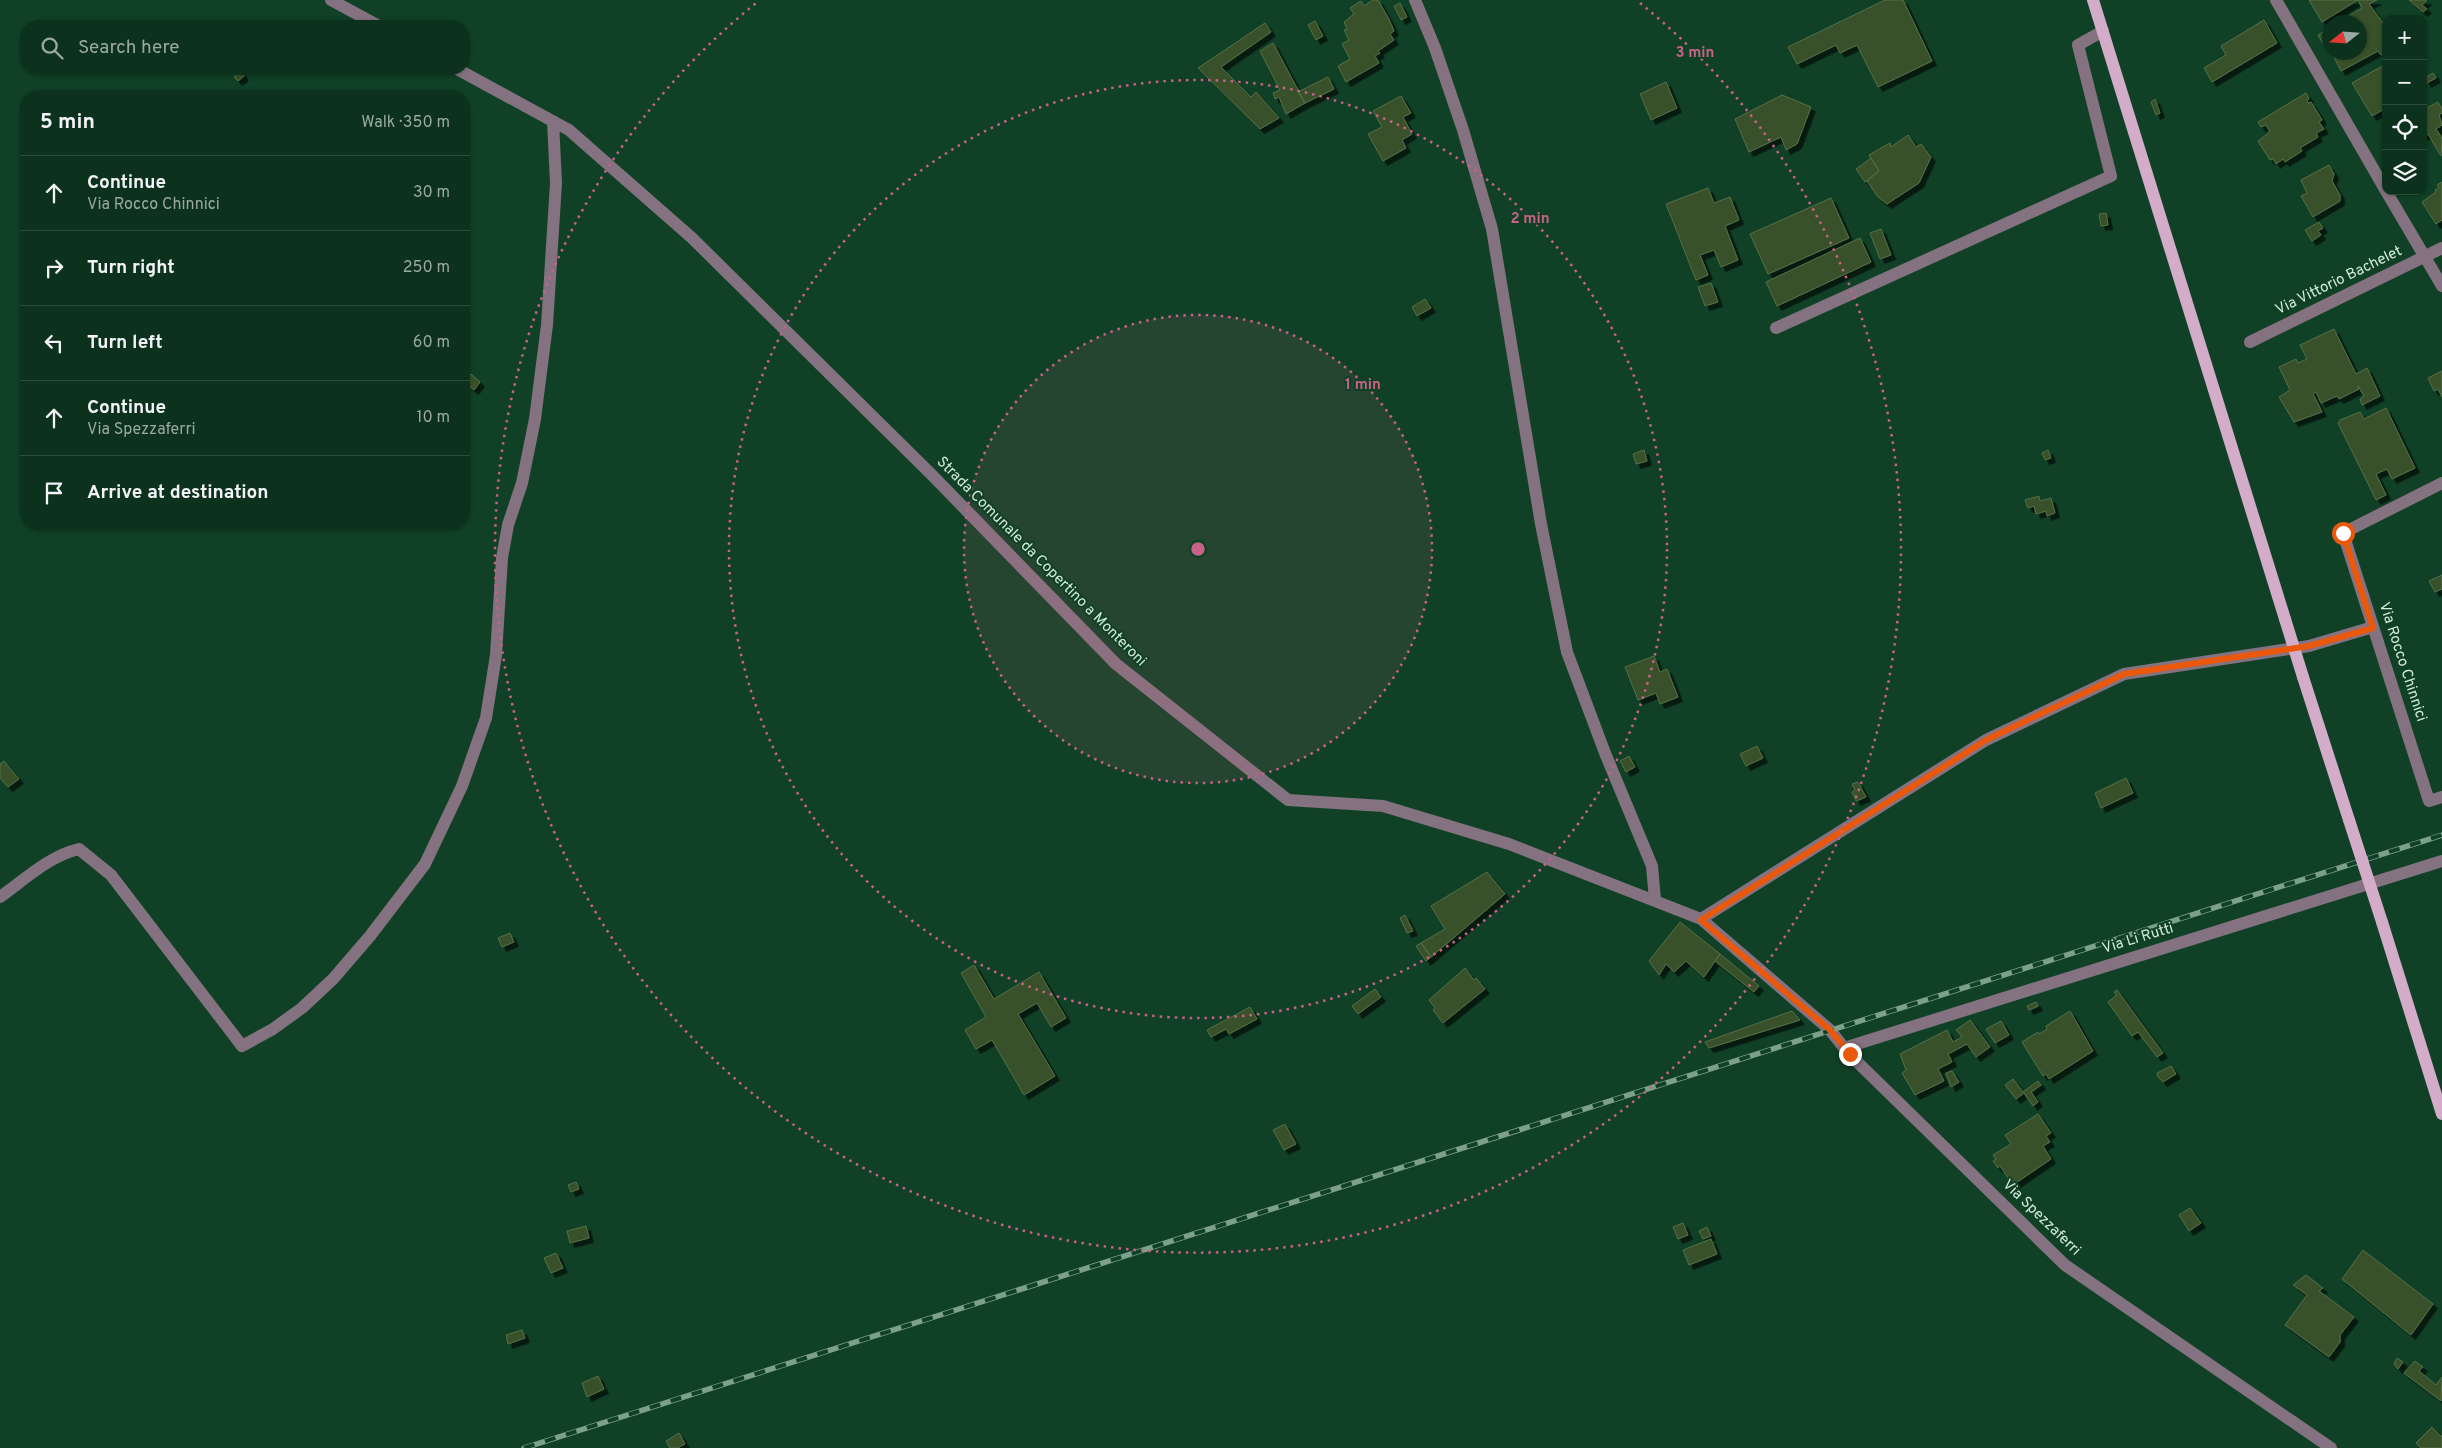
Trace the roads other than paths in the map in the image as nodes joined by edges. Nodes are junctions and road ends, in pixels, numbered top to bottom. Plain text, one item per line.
1 (331, 0) edge
2 (1415, 0) edge
3 (2092, 0) edge
4 (2276, 0) edge
5 (368, 20) edge
6 (2102, 31) junction
7 (468, 75) edge
8 (553, 122) junction
9 (2382, 184) edge
10 (2388, 195) edge
11 (2442, 248) edge
12 (2424, 258) junction
13 (2442, 286) edge
14 (1776, 328) dead end
15 (2250, 342) dead end
16 (2442, 483) edge
17 (2373, 628) junction
18 (2442, 798) edge
19 (2442, 861) edge
20 (0, 897) edge
21 (1654, 900) junction
22 (1701, 920) junction
23 (1830, 1030) joint
24 (1844, 1048) junction
25 (2442, 1114) edge
26 (2331, 1448) edge

1 - 5 street
2 - 21 street
3 - 6 main road
4 - 9 street
6 - 14 street
6 - 25 main road, bridge
7 - 8 street, Strada Comunale da Copertino a Monteroni
8 - 20 street
8 - 21 street, Strada Comunale da Copertino a Monteroni
10 - 12 street
11 - 12 street, Via Vittorio Bachelet
12 - 13 street
12 - 15 street, Via Vittorio Bachelet
16 - 17 street, Via Rocco Chinnici
17 - 18 street, Via Rocco Chinnici
17 - 22 street
19 - 24 street, Via Li Rutti
21 - 22 street, Strada Comunale da Copertino a Monteroni
22 - 23 street, Strada Comunale da Copertino a Monteroni
23 - 24 street, Via Spezzaferri
24 - 26 street, Via Spezzaferri

